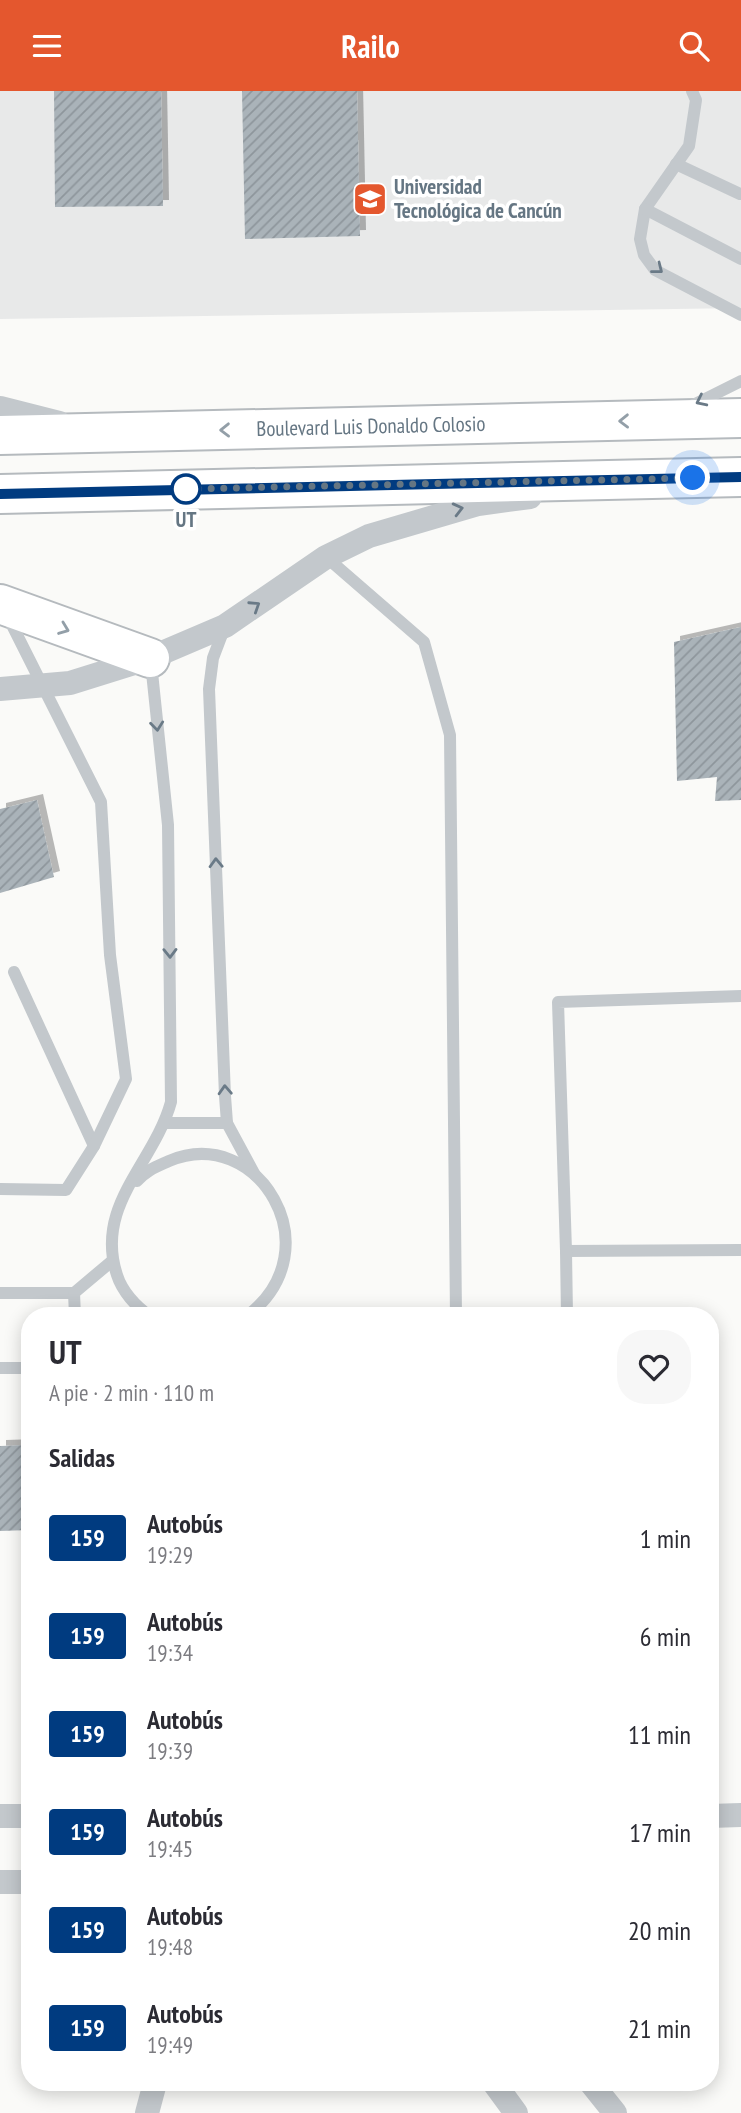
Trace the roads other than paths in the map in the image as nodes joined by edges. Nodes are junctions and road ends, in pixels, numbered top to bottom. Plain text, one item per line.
1 (692, 91) edge
2 (676, 165) junction
3 (741, 195) edge
4 (645, 209) junction
5 (741, 259) edge
6 (741, 315) edge
7 (741, 381) edge
8 (0, 408) edge
9 (741, 418) edge
10 (661, 420) junction
11 (93, 432) junction
12 (0, 435) edge
13 (741, 477) edge
14 (670, 478) junction
15 (0, 494) edge
16 (326, 557) junction
17 (1, 605) edge
18 (225, 626) junction
19 (150, 658) junction
20 (43, 685) junction
21 (0, 689) edge
22 (14, 972) dead end
23 (741, 996) edge
24 (165, 1123) junction
25 (227, 1123) junction
26 (94, 1146) junction
27 (255, 1175) junction
28 (0, 1189) edge
29 (121, 1200) junction
30 (741, 1250) edge
31 (566, 1251) junction
32 (112, 1261) junction
33 (0, 1293) edge
34 (74, 1293) junction
35 (75, 1307) edge
36 (140, 1307) edge
37 (256, 1307) edge
38 (456, 1307) edge
39 (567, 1307) edge
40 (0, 1368) edge
41 (21, 1368) edge
42 (741, 1815) edge
43 (0, 1816) edge
44 (21, 1816) edge
45 (719, 1816) edge
46 (0, 1882) edge
47 (21, 1882) edge
48 (153, 2091) edge
49 (500, 2091) edge
50 (597, 2091) edge
51 (147, 2113) edge
52 (516, 2113) edge
53 (615, 2113) edge

1 - 2 lane
2 - 3 lane
2 - 4 lane
4 - 5 lane
4 -> 6 lane
7 -> 10 lane
8 - 11 street
9 - 10 main road, Boulevard Luis Donaldo Colosio
10 -> 11 main road, Boulevard Luis Donaldo Colosio
11 - 12 main road, Boulevard Luis Donaldo Colosio
13 - 14 main road
14 - 15 main road
16 -> 14 street
18 -> 16 street
16 - 38 lane
17 -> 19 main road
17 - 20 lane
18 - 19 street
25 -> 18 lane
19 - 20 street
19 -> 24 lane
20 - 21 street
20 - 26 lane
22 - 26 lane
23 - 31 lane
24 - 25 lane
24 - 29 lane
25 - 27 lane
26 - 28 lane
27 - 29 lane
27 - 37 lane
29 - 32 lane
30 - 31 lane
31 - 39 lane
32 - 34 lane
32 - 36 lane
33 - 34 lane
34 - 35 lane
40 - 41 lane
42 - 45 street
43 - 44 street
46 - 47 street
48 - 51 street
49 - 52 street
50 - 53 street

